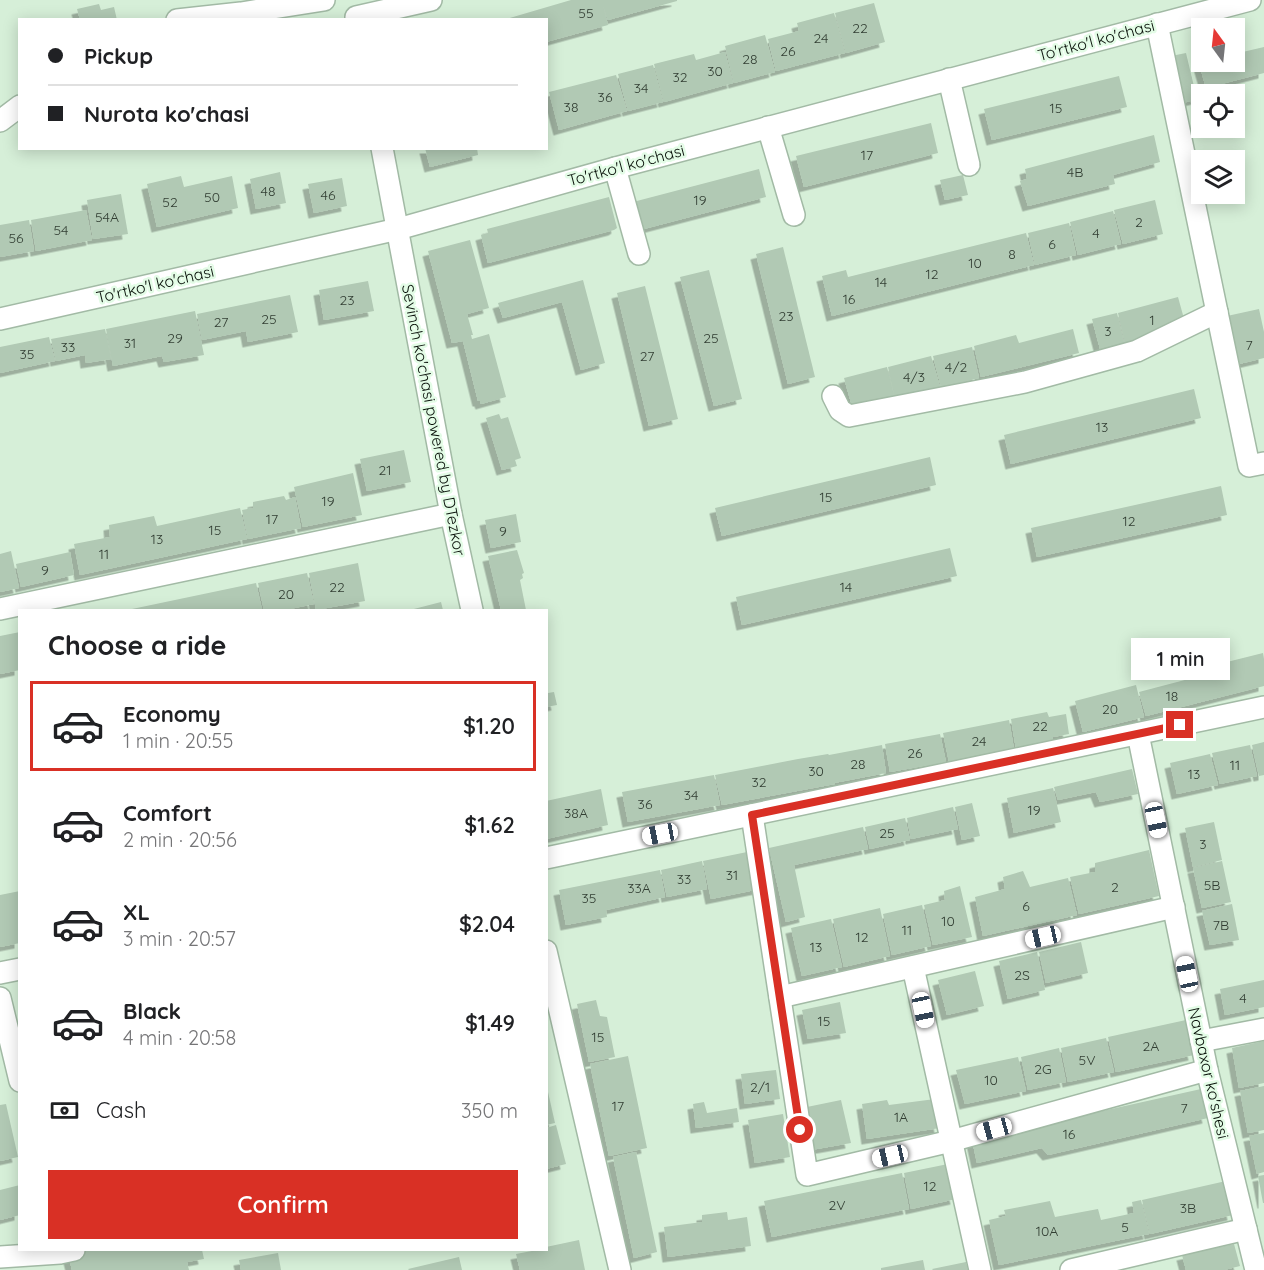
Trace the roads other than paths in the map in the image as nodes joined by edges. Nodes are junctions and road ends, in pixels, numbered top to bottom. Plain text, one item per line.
1 (324, 0) edge
2 (431, 0) edge
3 (1250, 0) edge
4 (355, 12) edge
5 (195, 18) edge
6 (1157, 24) junction
7 (950, 79) junction
8 (18, 108) edge
9 (0, 121) edge
10 (768, 127) junction
11 (382, 150) edge
12 (969, 165) dead end
13 (615, 168) junction
14 (794, 215) dead end
15 (398, 229) junction
16 (639, 254) dead end
17 (1217, 312) junction
18 (0, 319) edge
19 (833, 396) dead end
20 (1264, 463) edge
21 (452, 514) junction
22 (0, 609) edge
23 (472, 609) edge
24 (1264, 707) edge
25 (1138, 734) junction
26 (752, 815) junction
27 (548, 858) edge
28 (1174, 907) junction
29 (548, 960) edge
30 (913, 967) junction
31 (18, 969) edge
32 (0, 973) edge
33 (780, 997) junction
34 (0, 998) edge
35 (1264, 1029) edge
36 (1201, 1041) junction
37 (1207, 1070) junction
38 (18, 1073) edge
39 (951, 1141) junction
40 (1246, 1229) junction
41 (65, 1251) edge
42 (0, 1257) edge
43 (620, 1270) edge
44 (980, 1270) edge
45 (1071, 1270) edge
46 (1256, 1270) edge

1 - 5 street
2 - 4 street
3 - 6 street, To'rtko'l ko'chasi
6 - 7 street, To'rtko'l ko'chasi
6 - 17 street
7 - 10 street, To'rtko'l ko'chasi
7 - 12 street
8 - 9 street
10 - 13 street, To'rtko'l ko'chasi
10 - 14 street
11 - 15 street, Sevinch ko'chasi powered by DTezkor
13 - 15 street, To'rtko'l ko'chasi
13 - 16 street
15 - 18 street, To'rtko'l ko'chasi
15 - 21 street, Sevinch ko'chasi powered by DTezkor
17 - 19 street
17 - 20 street
21 - 22 street
21 - 23 street, Sevinch ko'chasi powered by DTezkor
24 - 25 street
25 - 26 street
25 - 28 street, Navbaxor ko'shesi
26 - 27 street
26 - 33 street
28 - 30 street
28 - 36 street, Navbaxor ko'shesi
29 - 43 street
30 - 33 street
30 - 39 street
31 - 32 street
33 - 39 street
34 - 38 street
35 - 36 street
36 - 37 street, Navbaxor ko'shesi
37 - 39 street
37 - 40 street, Navbaxor ko'shesi
39 - 44 street
40 - 45 street
40 - 46 street, Navbaxor ko'shesi
41 - 42 street

